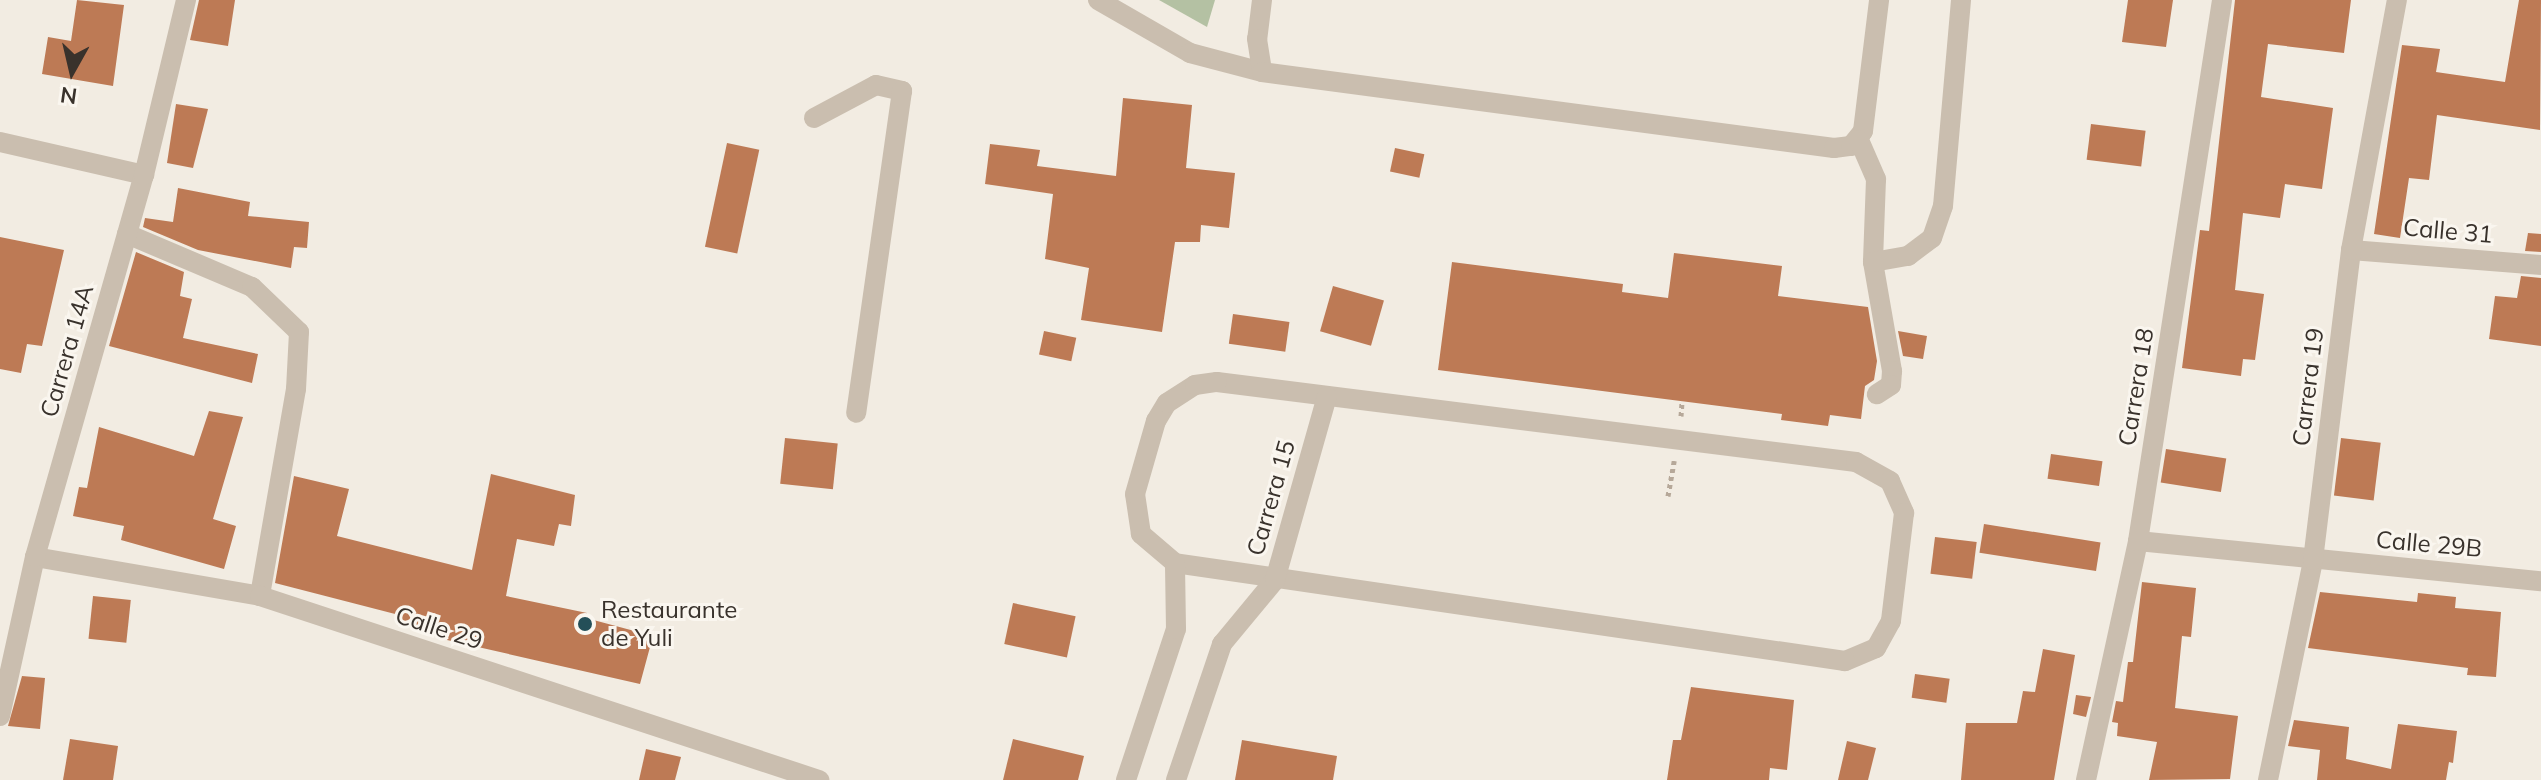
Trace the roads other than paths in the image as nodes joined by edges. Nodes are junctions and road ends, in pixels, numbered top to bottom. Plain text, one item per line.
1 (186, 0) edge
2 (1098, 0) edge
3 (1262, 0) edge
4 (1879, 0) edge
5 (1961, 0) edge
6 (2222, 0) edge
7 (2397, 0) edge
8 (1262, 72) junction
9 (814, 118) dead end
10 (1859, 140) junction
11 (0, 142) edge
12 (144, 175) junction
13 (127, 234) junction
14 (2351, 250) junction
15 (1873, 262) junction
16 (2541, 265) edge
17 (1877, 394) dead end
18 (1327, 396) junction
19 (856, 413) dead end
20 (2138, 541) junction
21 (35, 557) junction
22 (2313, 560) junction
23 (1175, 563) junction
24 (1275, 580) junction
25 (2541, 581) edge
26 (260, 596) junction
27 (8, 647) edge
28 (0, 716) edge
29 (819, 780) edge
30 (1126, 780) edge
31 (1176, 780) edge
32 (2086, 780) edge
33 (2268, 780) edge

1 - 12 street, Carrera 14A
2 - 8 street
3 - 8 street
4 - 10 street
5 - 15 street
6 - 20 street, Carrera 18
7 - 14 street, Carrera 19
8 - 10 street
9 - 19 street
10 - 15 street
11 - 12 street
12 - 13 street, Carrera 14A
13 - 21 street, Carrera 14A
13 - 26 street
14 - 16 street, Calle 31
14 - 22 street, Carrera 19
15 - 17 street
18 - 23 street
18 - 24 street, Carrera 15
18 - 24 street
20 - 22 street, Calle 29B
20 - 32 street, Carrera 18
21 - 26 street, Calle 29
21 - 27 street, Carrera 14A
22 - 25 street, Calle 29B
22 - 33 street, Carrera 19
23 - 24 street
23 - 30 street
24 - 31 street, Carrera 15
26 - 29 street, Calle 29
27 - 28 street, Carrera 14A

